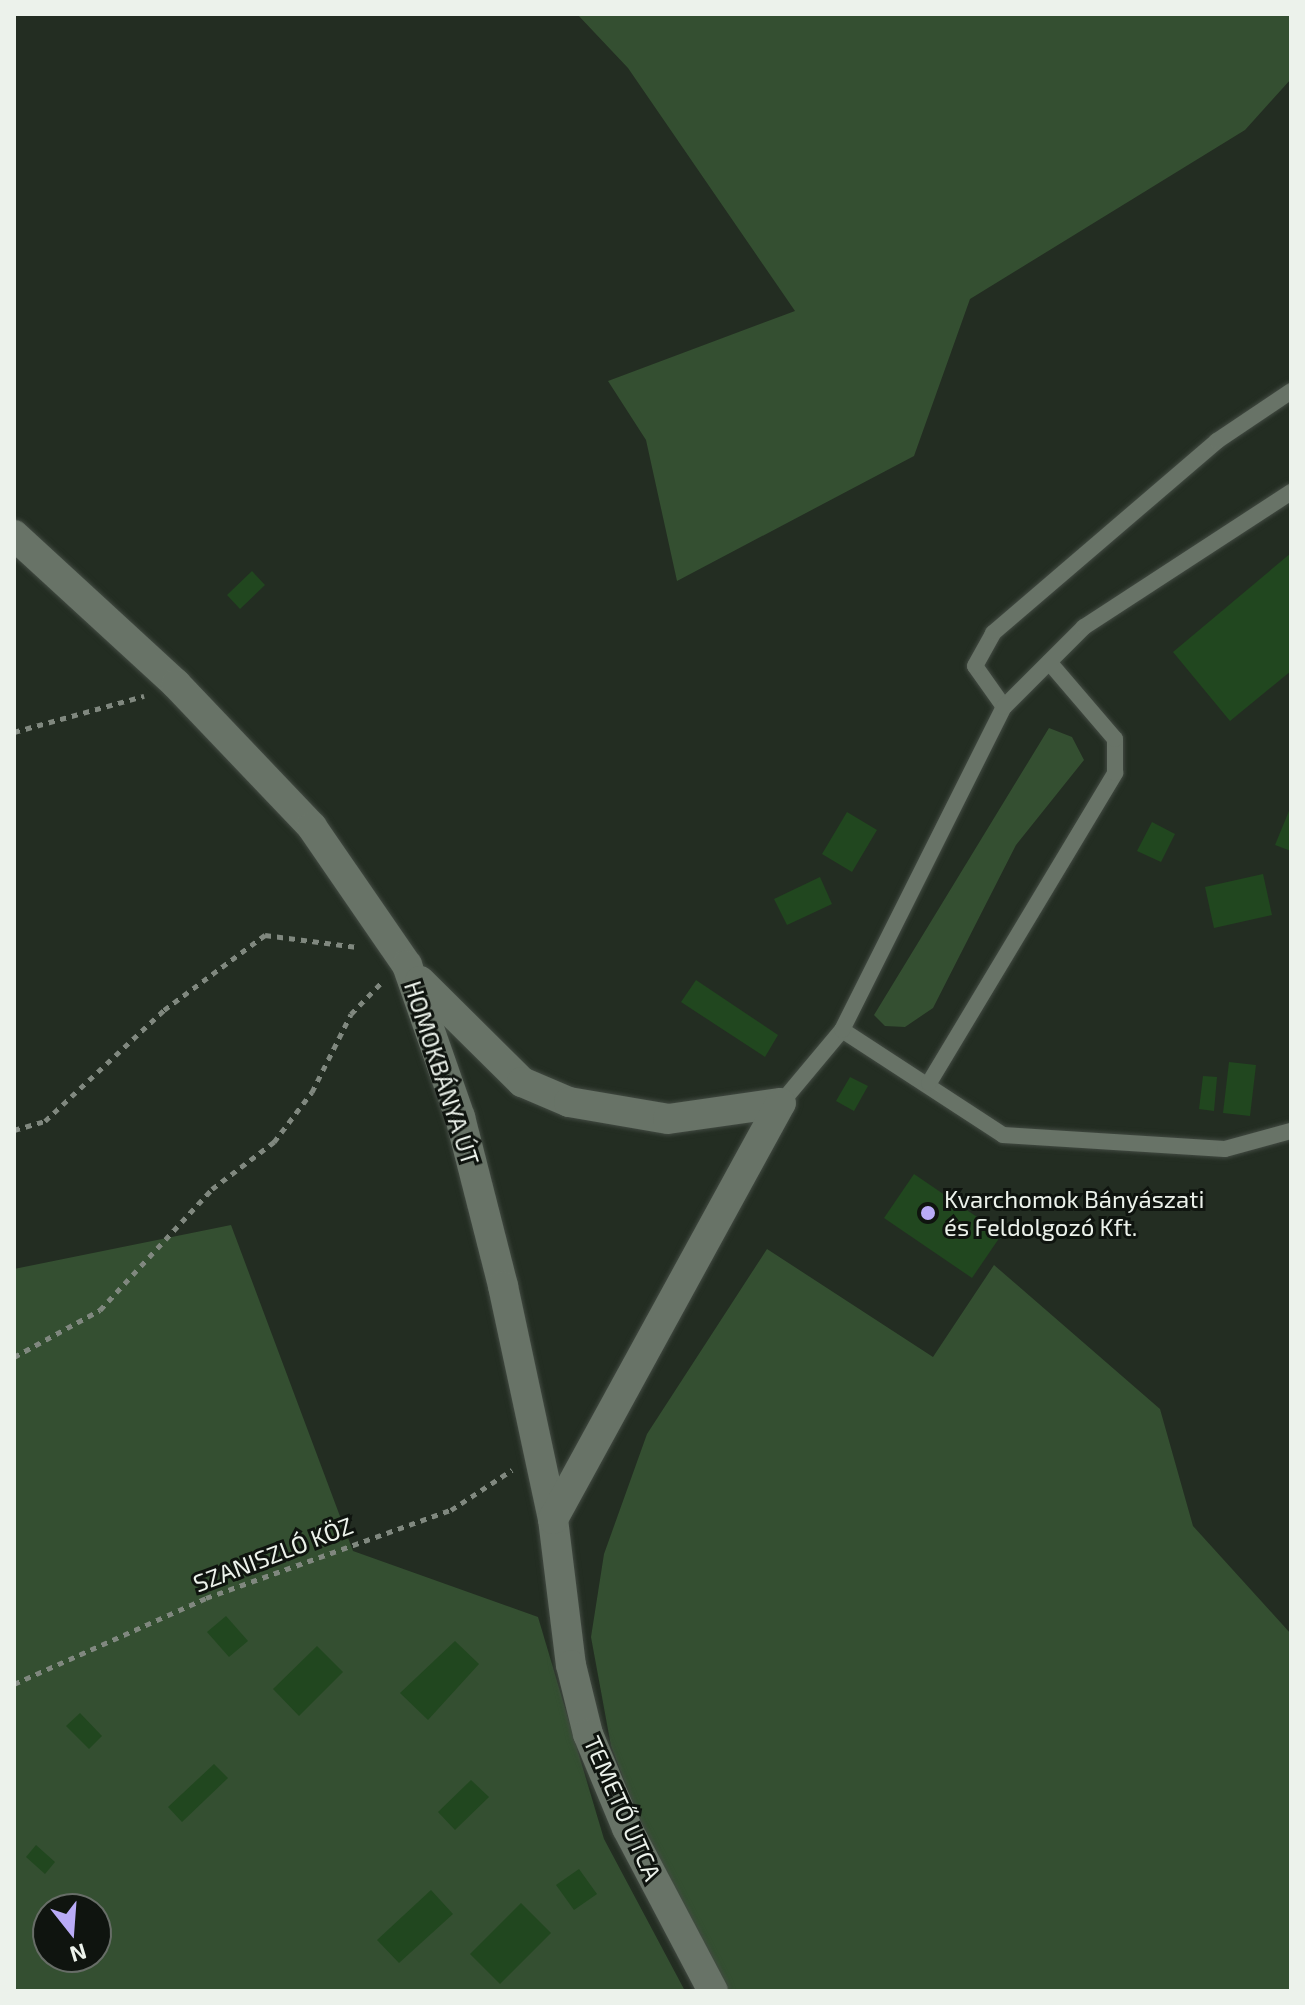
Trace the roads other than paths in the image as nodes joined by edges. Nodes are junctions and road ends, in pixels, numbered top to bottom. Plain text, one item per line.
1 (1291, 391) edge
2 (1291, 492) edge
3 (14, 535) edge
4 (1049, 662) junction
5 (1004, 707) junction
6 (407, 965) junction
7 (842, 1030) junction
8 (929, 1083) junction
9 (781, 1103) junction
10 (1291, 1131) edge
11 (553, 1519) junction
12 (713, 1991) edge

1 - 5 lane
2 - 4 lane
3 - 6 street, HOMOKBÁNYA ÚT
4 - 5 lane
4 - 8 lane
5 - 7 lane
6 - 9 street
6 - 11 street, HOMOKBÁNYA ÚT
7 - 8 lane
7 - 9 lane
8 - 10 lane
9 - 11 street
11 - 12 street, TEMETŐ UTCA

